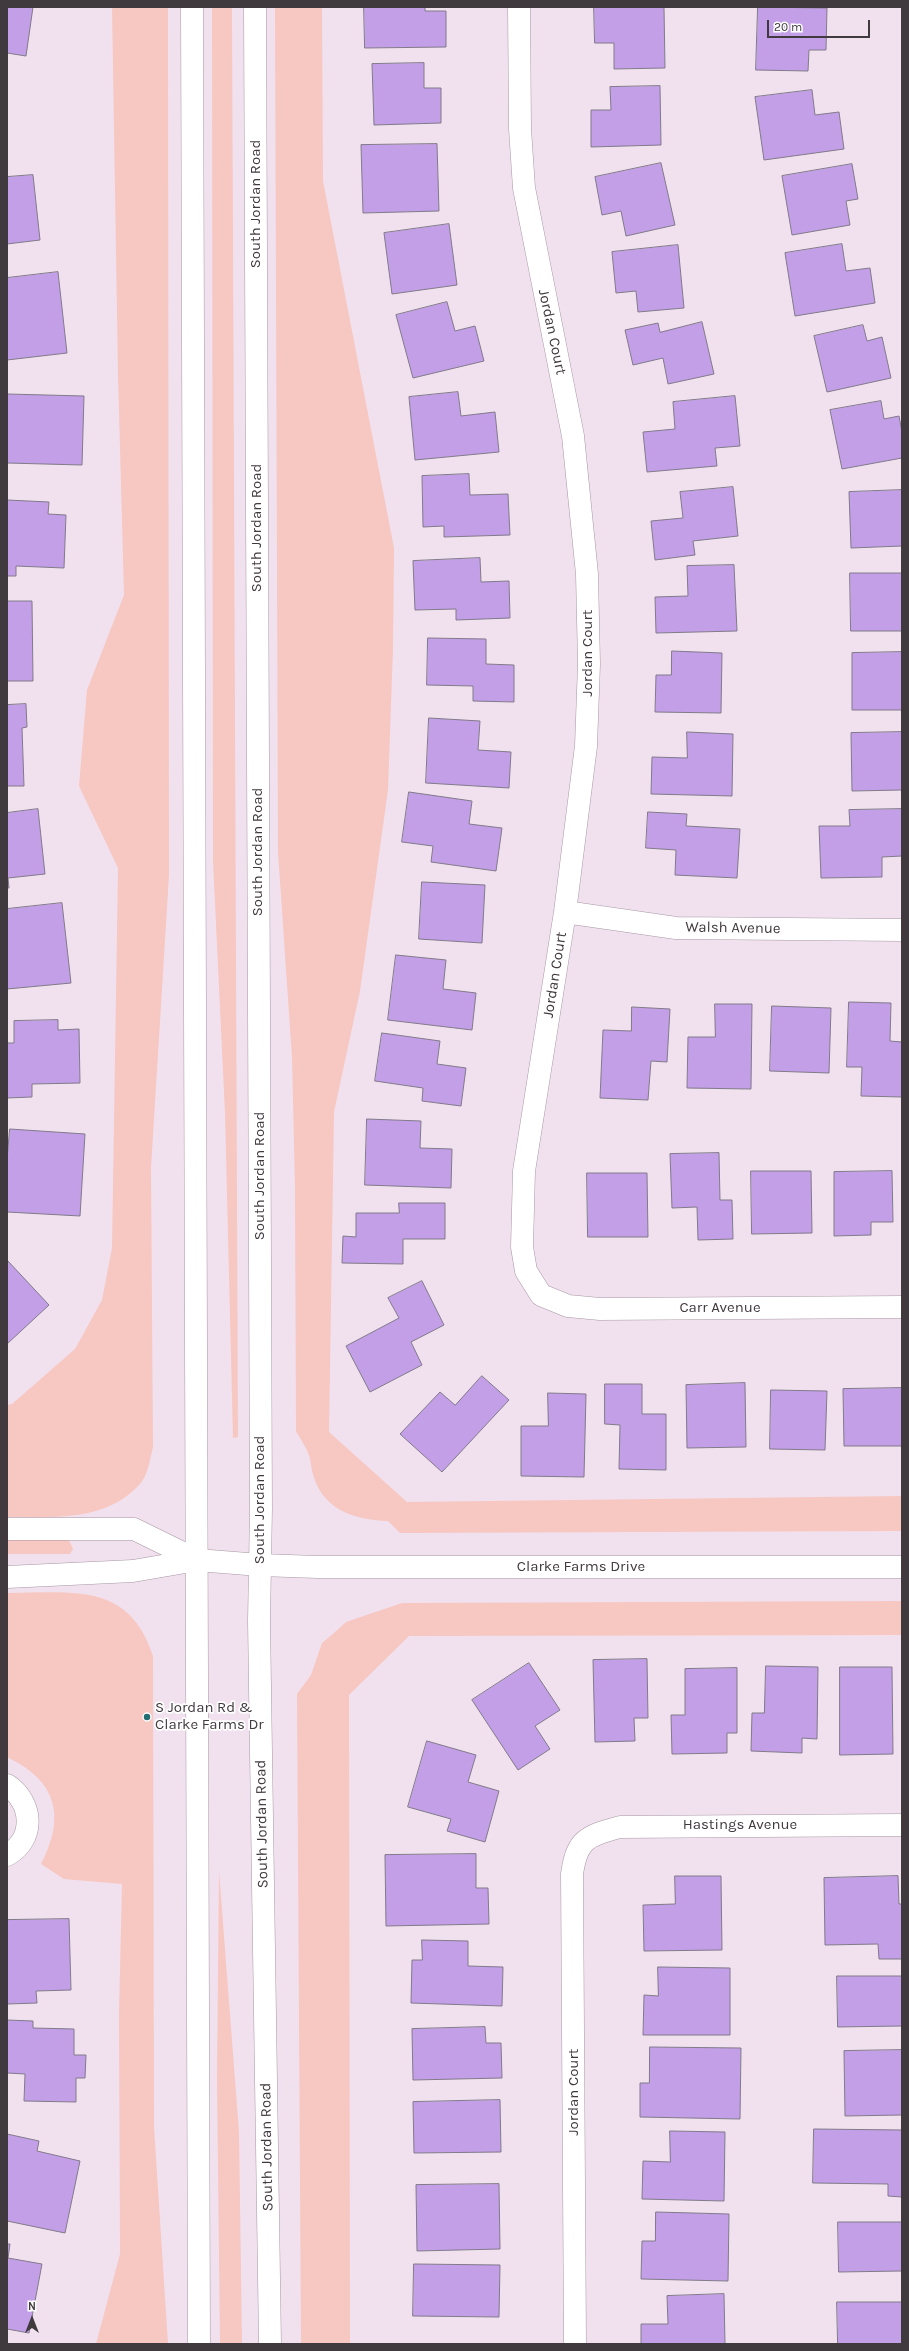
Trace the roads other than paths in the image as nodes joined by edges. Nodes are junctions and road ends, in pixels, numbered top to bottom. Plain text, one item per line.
1 (192, 7) edge
2 (255, 7) edge
3 (519, 7) edge
4 (565, 912) junction
5 (902, 930) edge
6 (542, 1294) joint
7 (902, 1307) edge
8 (7, 1529) edge
9 (197, 1560) junction
10 (260, 1565) junction
11 (902, 1567) edge
12 (7, 1577) edge
13 (7, 1785) edge
14 (902, 1825) edge
15 (582, 1842) joint
16 (7, 1855) edge
17 (199, 2344) edge
18 (270, 2344) edge
19 (575, 2344) edge

1 - 9 main road
2 - 10 main road, South Jordan Road
3 - 4 main road, Jordan Court
4 - 5 main road, Walsh Avenue
4 - 6 main road, Jordan Court
6 - 7 main road, Carr Avenue
8 - 9 main road
9 - 10 main road, Clarke Farms Drive
9 - 12 main road
9 - 17 main road
10 - 11 main road, Clarke Farms Drive
10 - 18 main road, South Jordan Road
13 - 16 main road
14 - 15 main road, Hastings Avenue
15 - 19 main road, Jordan Court

